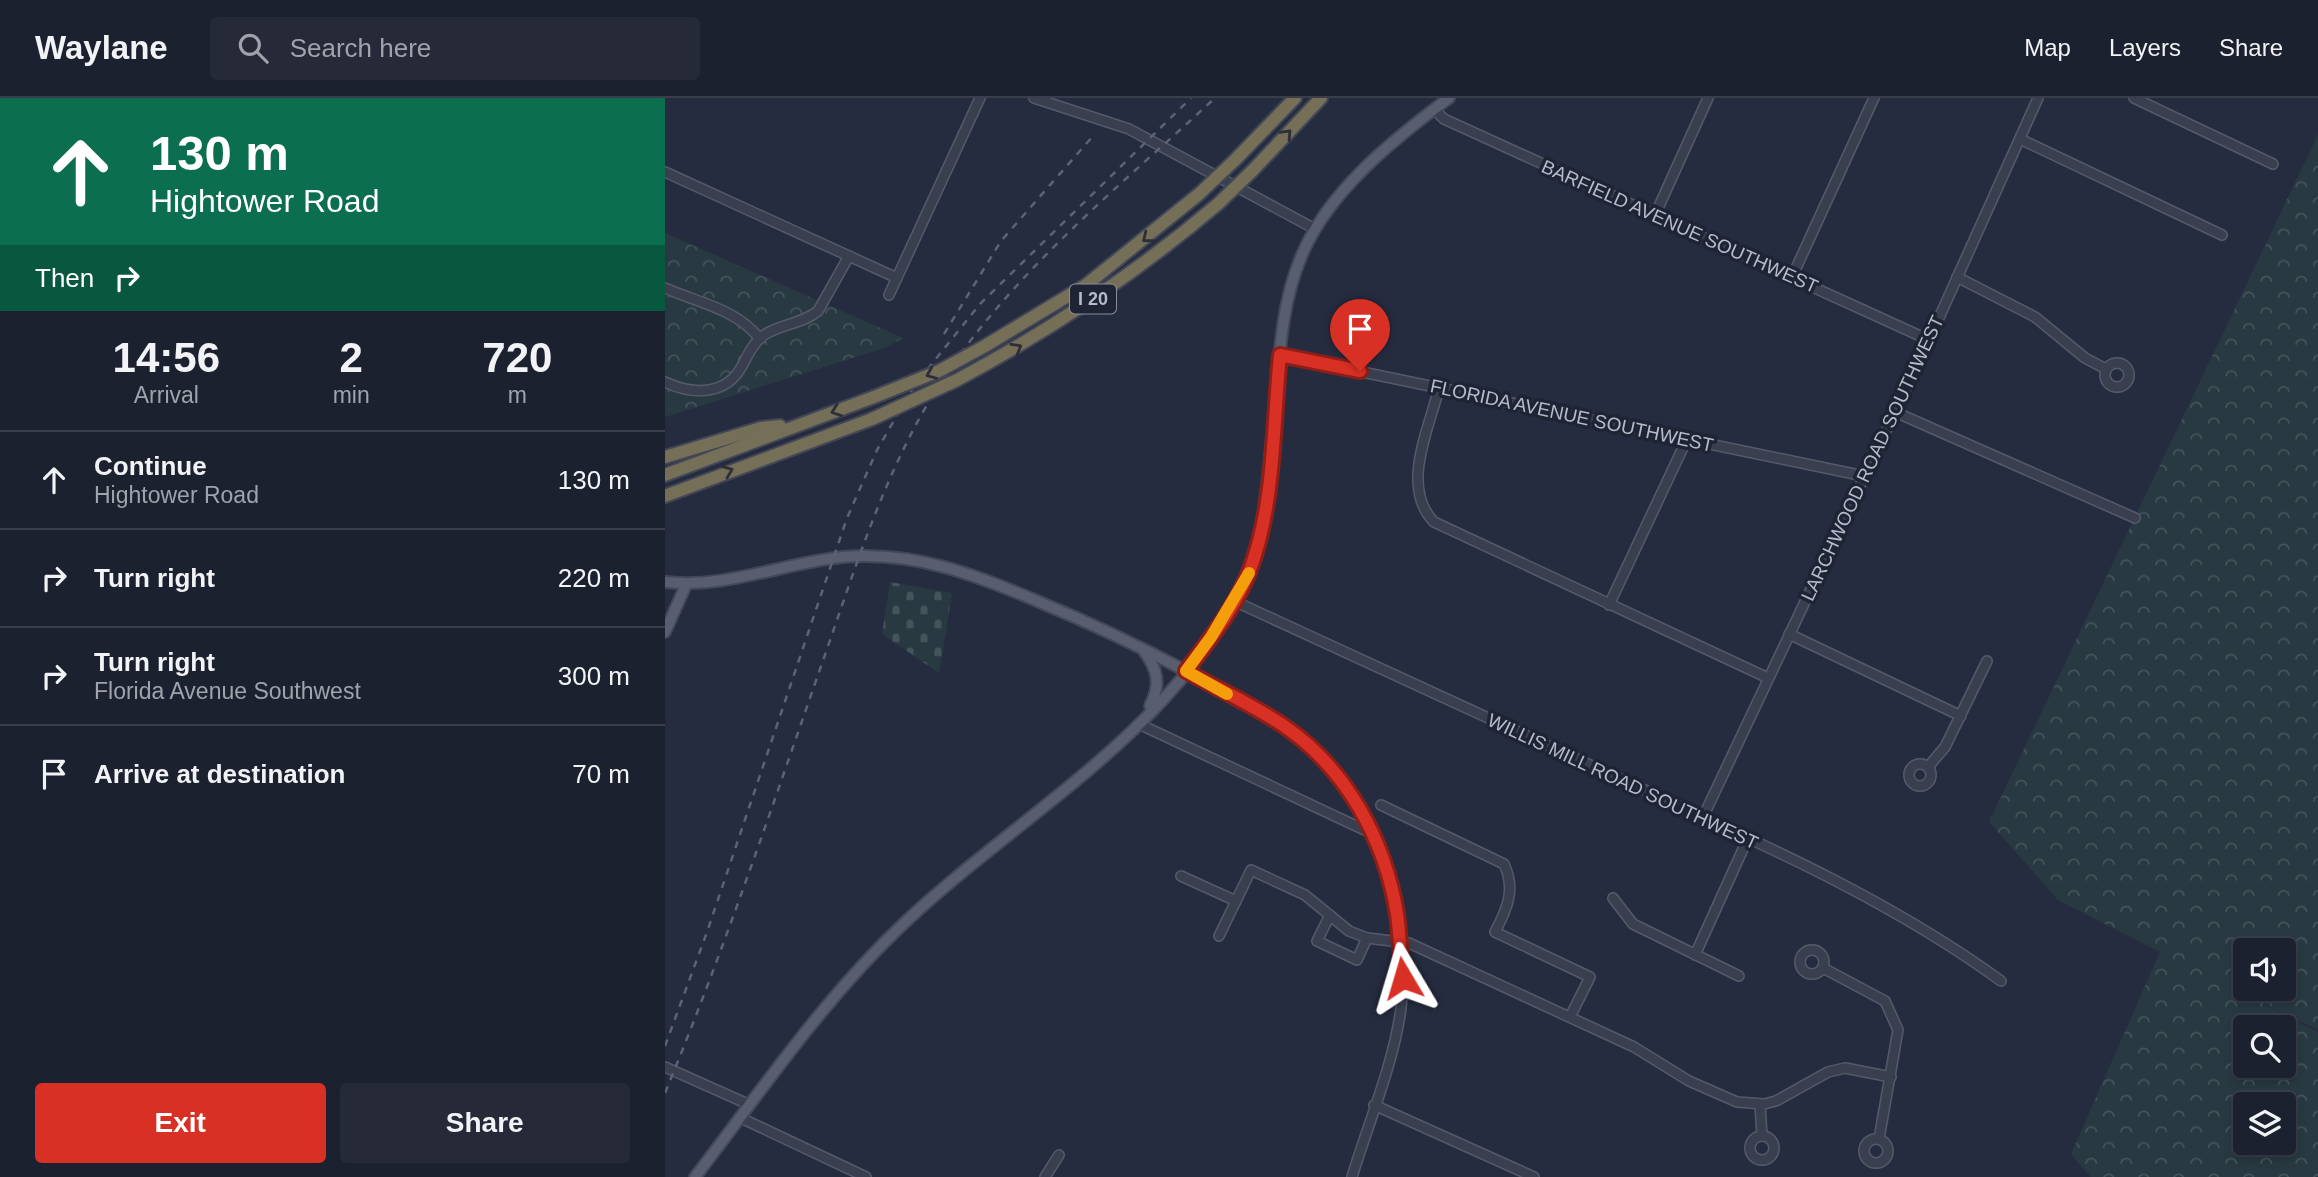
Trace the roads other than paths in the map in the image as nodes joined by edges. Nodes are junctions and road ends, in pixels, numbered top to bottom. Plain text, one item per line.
1 (980, 98) edge
2 (1034, 98) edge
3 (1295, 98) edge
4 (1321, 98) edge
5 (1449, 98) edge
6 (1708, 98) edge
7 (1874, 98) edge
8 (2038, 98) edge
9 (2134, 98) edge
10 (1434, 109) junction
11 (2020, 139) junction
12 (2273, 164) dead end
13 (665, 172) edge
14 (1655, 215) junction
15 (1315, 229) junction
16 (2222, 235) dead end
17 (849, 256) junction
18 (1792, 277) junction
19 (1957, 277) junction
20 (897, 278) junction
21 (665, 288) edge
22 (889, 295) dead end
23 (760, 339) junction
24 (1929, 340) junction
25 (1280, 355) junction
26 (2106, 369) dead end
27 (665, 382) edge
28 (1440, 388) junction
29 (1895, 412) junction
30 (798, 424) junction
31 (1687, 439) junction
32 (665, 457) edge
33 (665, 475) edge
34 (1864, 477) junction
35 (665, 496) edge
36 (2135, 517) dead end
37 (665, 583) edge
38 (685, 585) junction
39 (1234, 601) junction
40 (1609, 605) junction
41 (665, 632) edge
42 (1789, 634) junction
43 (1141, 647) junction
44 (1987, 661) dead end
45 (1186, 671) junction
46 (1768, 678) junction
47 (1961, 716) junction
48 (1141, 721) junction
49 (1928, 767) dead end
50 (1381, 805) dead end
51 (1703, 817) junction
52 (1371, 833) junction
53 (1748, 838) junction
54 (1181, 876) dead end
55 (1613, 898) dead end
56 (1236, 901) junction
57 (1330, 915) junction
58 (1219, 936) dead end
59 (1367, 938) junction
60 (1398, 940) junction
61 (1698, 956) junction
62 (1823, 968) dead end
63 (1739, 976) dead end
64 (2001, 981) dead end
65 (1570, 1017) junction
66 (665, 1067) edge
67 (1891, 1077) junction
68 (1760, 1104) junction
69 (750, 1105) junction
70 (1374, 1105) junction
71 (741, 1118) junction
72 (1762, 1136) dead end
73 (1879, 1139) dead end
74 (1059, 1155) dead end
75 (695, 1177) edge
76 (866, 1177) edge
77 (1045, 1177) edge
78 (1352, 1177) edge
79 (1534, 1177) edge

1 - 20 street
2 - 15 street
3 -> 30 highway, I 20, bridge
35 -> 4 highway, I 20, bridge
5 - 10 main road
6 - 14 street
7 - 18 street
8 - 11 street, LARCHWOOD ROAD SOUTHWEST
9 - 12 street
10 - 14 street, BARFIELD AVENUE SOUTHWEST
10 - 15 main road
11 - 16 street
11 - 19 street, LARCHWOOD ROAD SOUTHWEST
13 - 17 street
14 - 18 street, BARFIELD AVENUE SOUTHWEST
15 - 25 main road
17 - 20 street
17 - 23 street
18 - 24 street, BARFIELD AVENUE SOUTHWEST
19 - 24 street, LARCHWOOD ROAD SOUTHWEST
19 - 26 street
20 - 22 street
21 - 23 street
23 - 27 street
24 - 29 street, LARCHWOOD ROAD SOUTHWEST
25 - 28 street, FLORIDA AVENUE SOUTHWEST
25 - 39 main road
28 - 31 street, FLORIDA AVENUE SOUTHWEST
28 - 40 street
29 - 34 street, LARCHWOOD ROAD SOUTHWEST
29 - 36 street
30 - 32 highway
30 - 33 highway, I 20
31 - 34 street, FLORIDA AVENUE SOUTHWEST
31 - 40 street
34 - 42 street, LARCHWOOD ROAD SOUTHWEST
37 - 38 main road
38 - 41 main road
38 - 43 main road
39 - 45 main road
39 - 51 street, WILLIS MILL ROAD SOUTHWEST
40 - 46 street
42 - 46 street, LARCHWOOD ROAD SOUTHWEST
42 - 47 street
43 - 45 main road
43 - 48 main road
44 - 47 street
45 - 48 main road
45 - 52 street
46 - 51 street, LARCHWOOD ROAD SOUTHWEST
47 - 49 street
48 - 52 street
48 - 69 main road
50 - 65 street
51 - 53 street, WILLIS MILL ROAD SOUTHWEST
52 - 60 street
53 - 61 street
53 - 64 street, WILLIS MILL ROAD SOUTHWEST
54 - 56 street
55 - 61 street
56 - 57 street
56 - 58 street
57 - 59 street
57 - 59 street
59 - 60 street
60 - 65 street
60 - 70 street
61 - 63 street
62 - 67 street
65 - 68 street
66 - 69 street
67 - 68 street
67 - 73 street
68 - 72 street
69 - 71 main road
70 - 78 street
70 - 79 street
71 - 75 main road
71 - 76 street
74 - 77 street

